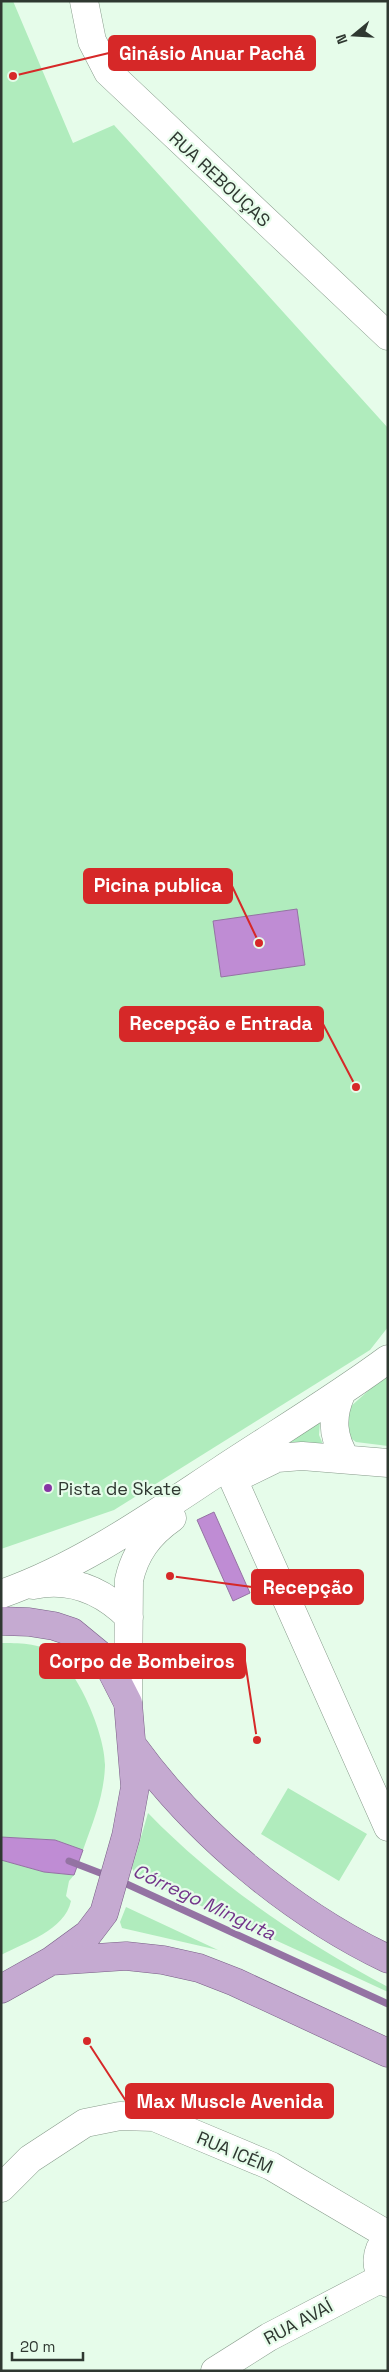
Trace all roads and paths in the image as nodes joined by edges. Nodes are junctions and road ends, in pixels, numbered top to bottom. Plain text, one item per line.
1 (84, 1) edge
2 (388, 336) edge
3 (388, 1359) edge
4 (341, 1394) junction
5 (346, 1459) junction
6 (388, 1463) edge
7 (233, 1480) junction
8 (10, 1591) edge
9 (129, 1617) junction
10 (1, 1621) edge
11 (128, 1703) junction
12 (133, 1746) junction
13 (388, 1827) edge
14 (388, 1959) edge
15 (51, 1961) junction
16 (1, 1990) edge
17 (388, 2053) edge
18 (3, 2181) edge
19 (388, 2236) edge
20 (385, 2281) edge
21 (215, 2371) edge

1 - 2 street, RUA REBOUÇAS
3 - 4 street
4 - 5 street
4 - 8 street
5 - 6 street
5 - 7 street
7 - 9 street
7 - 13 street
8 - 9 street
9 - 11 street
10 - 11 main road
11 - 12 main road
12 - 14 main road
12 - 15 main road
15 - 16 main road
15 - 17 main road
18 - 19 street, RUA ICÉM
19 - 20 street
20 - 21 street, RUA AVAÍ

